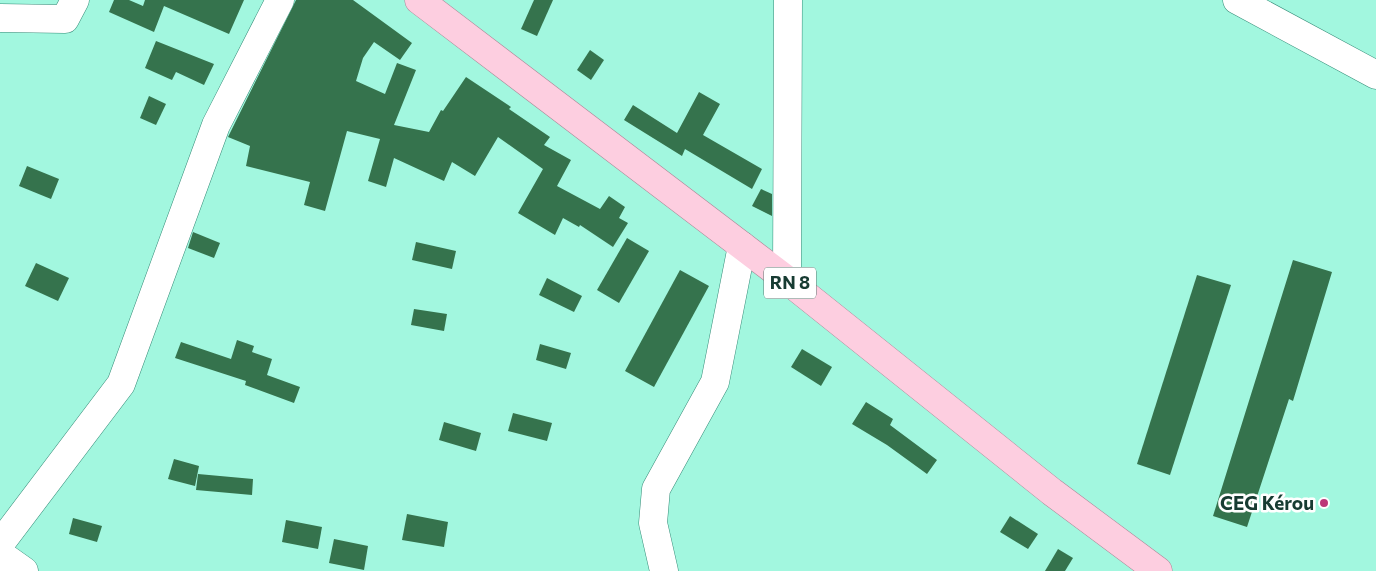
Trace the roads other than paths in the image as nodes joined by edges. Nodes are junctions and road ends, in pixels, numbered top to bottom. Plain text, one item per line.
1 (75, 0) edge
2 (280, 0) edge
3 (419, 0) edge
4 (788, 0) edge
5 (1237, 0) edge
6 (0, 18) edge
7 (1376, 75) edge
8 (742, 246) junction
9 (786, 280) junction
10 (0, 544) edge
11 (0, 554) edge
12 (24, 571) edge
13 (664, 571) edge
14 (1158, 571) edge

1 - 6 street
2 - 10 street
3 - 8 main road, RN 8
4 - 9 street
5 - 7 street
8 - 9 main road, RN 8
8 - 13 street
9 - 14 main road, RN 8
11 - 12 street

